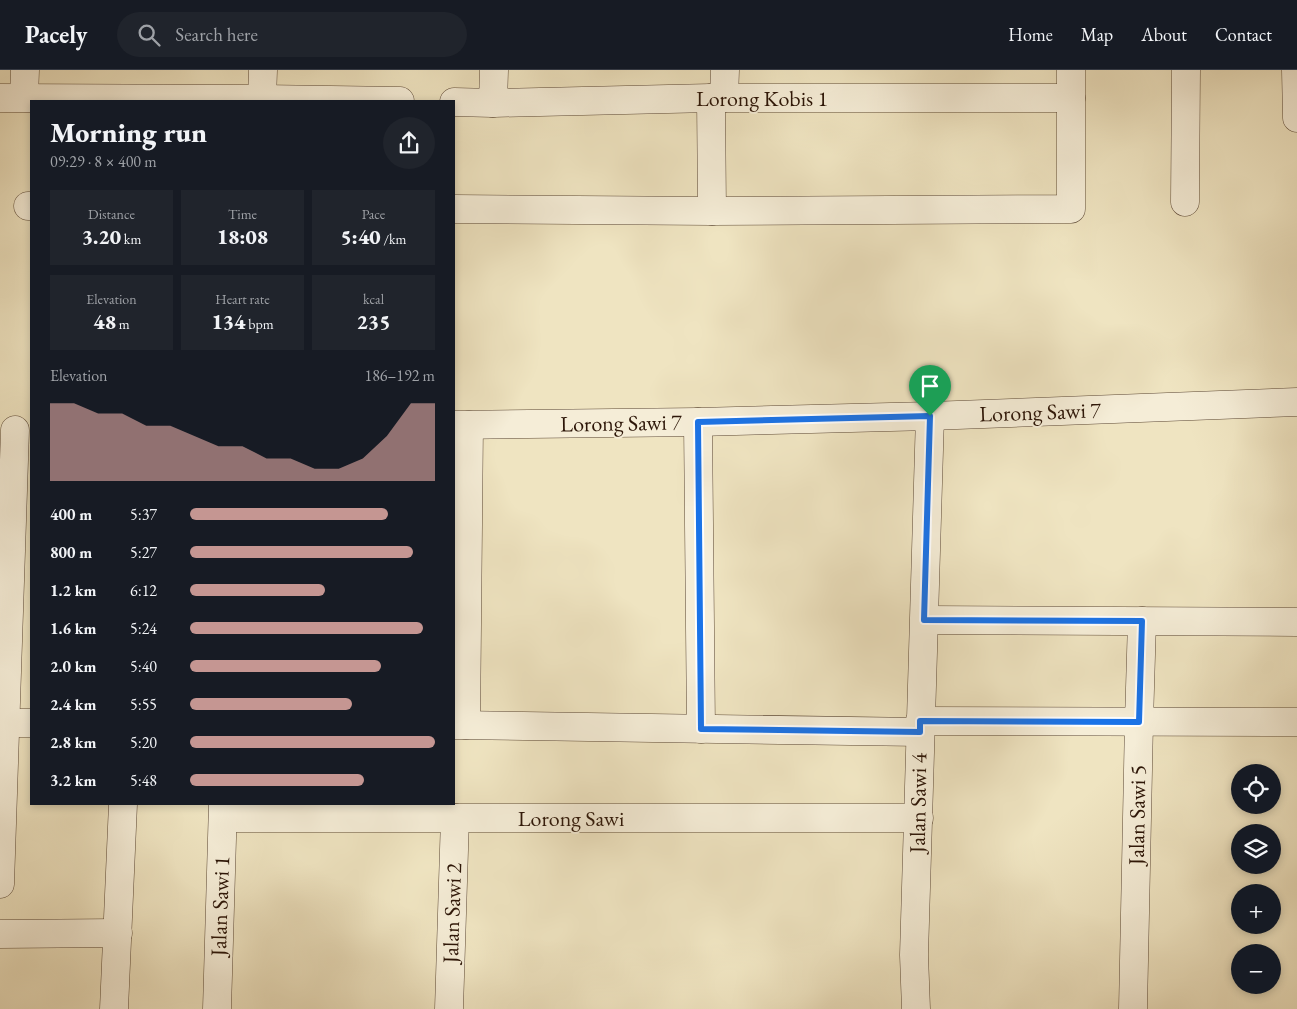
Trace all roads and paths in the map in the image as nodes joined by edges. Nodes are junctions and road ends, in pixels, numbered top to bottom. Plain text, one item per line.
1 (25, 70) edge
2 (263, 70) edge
3 (494, 70) edge
4 (725, 70) edge
5 (1071, 70) edge
6 (1186, 70) edge
7 (1296, 70) edge
8 (12, 98) edge
9 (262, 98) junction
10 (717, 98) junction
11 (1071, 98) junction
12 (354, 100) edge
13 (455, 102) edge
14 (493, 103) junction
15 (1297, 118) edge
16 (1184, 202) dead end
17 (455, 209) edge
18 (712, 211) junction
19 (1297, 402) edge
20 (930, 416) junction
21 (698, 422) junction
22 (461, 425) edge
23 (16, 430) edge
24 (924, 620) junction
25 (1142, 621) junction
26 (1297, 622) edge
27 (1139, 722) junction
28 (1297, 722) edge
29 (4, 723) junction
30 (30, 723) edge
31 (460, 725) edge
32 (920, 726) junction
33 (701, 729) junction
34 (124, 805) edge
35 (223, 811) edge
36 (455, 818) junction
37 (919, 818) junction
38 (0, 884) edge
39 (118, 933) junction
40 (0, 934) edge
41 (114, 1009) edge
42 (216, 1009) edge
43 (449, 1009) edge
44 (916, 1009) edge
45 (1133, 1009) edge

1 - 8 street
2 - 9 street
3 - 14 street
4 - 10 street
5 - 11 street
6 - 16 street
7 - 15 street
8 - 9 street
9 - 12 street
10 - 11 street, Lorong Kobis 1
10 - 14 street, Lorong Kobis 1
10 - 18 street
11 - 18 street
13 - 14 street, Lorong Kobis 1
17 - 18 street
19 - 20 street, Lorong Sawi 7
20 - 21 street, Lorong Sawi 7
20 - 24 street, Jalan Sawi 4
21 - 22 street, Lorong Sawi 7
21 - 33 street
22 - 31 street
23 - 29 street
24 - 25 street
24 - 32 street, Jalan Sawi 4
25 - 26 street
25 - 27 street, Jalan Sawi 5
27 - 28 street
27 - 32 street
27 - 45 street, Jalan Sawi 5
29 - 30 street
29 - 38 street
31 - 33 street
32 - 33 street
32 - 37 street, Jalan Sawi 4
34 - 39 street
35 - 36 street, Lorong Sawi
35 - 42 street, Jalan Sawi 1
36 - 37 street, Lorong Sawi
36 - 43 street, Jalan Sawi 2
37 - 44 street, Jalan Sawi 4
39 - 40 street
39 - 41 street

